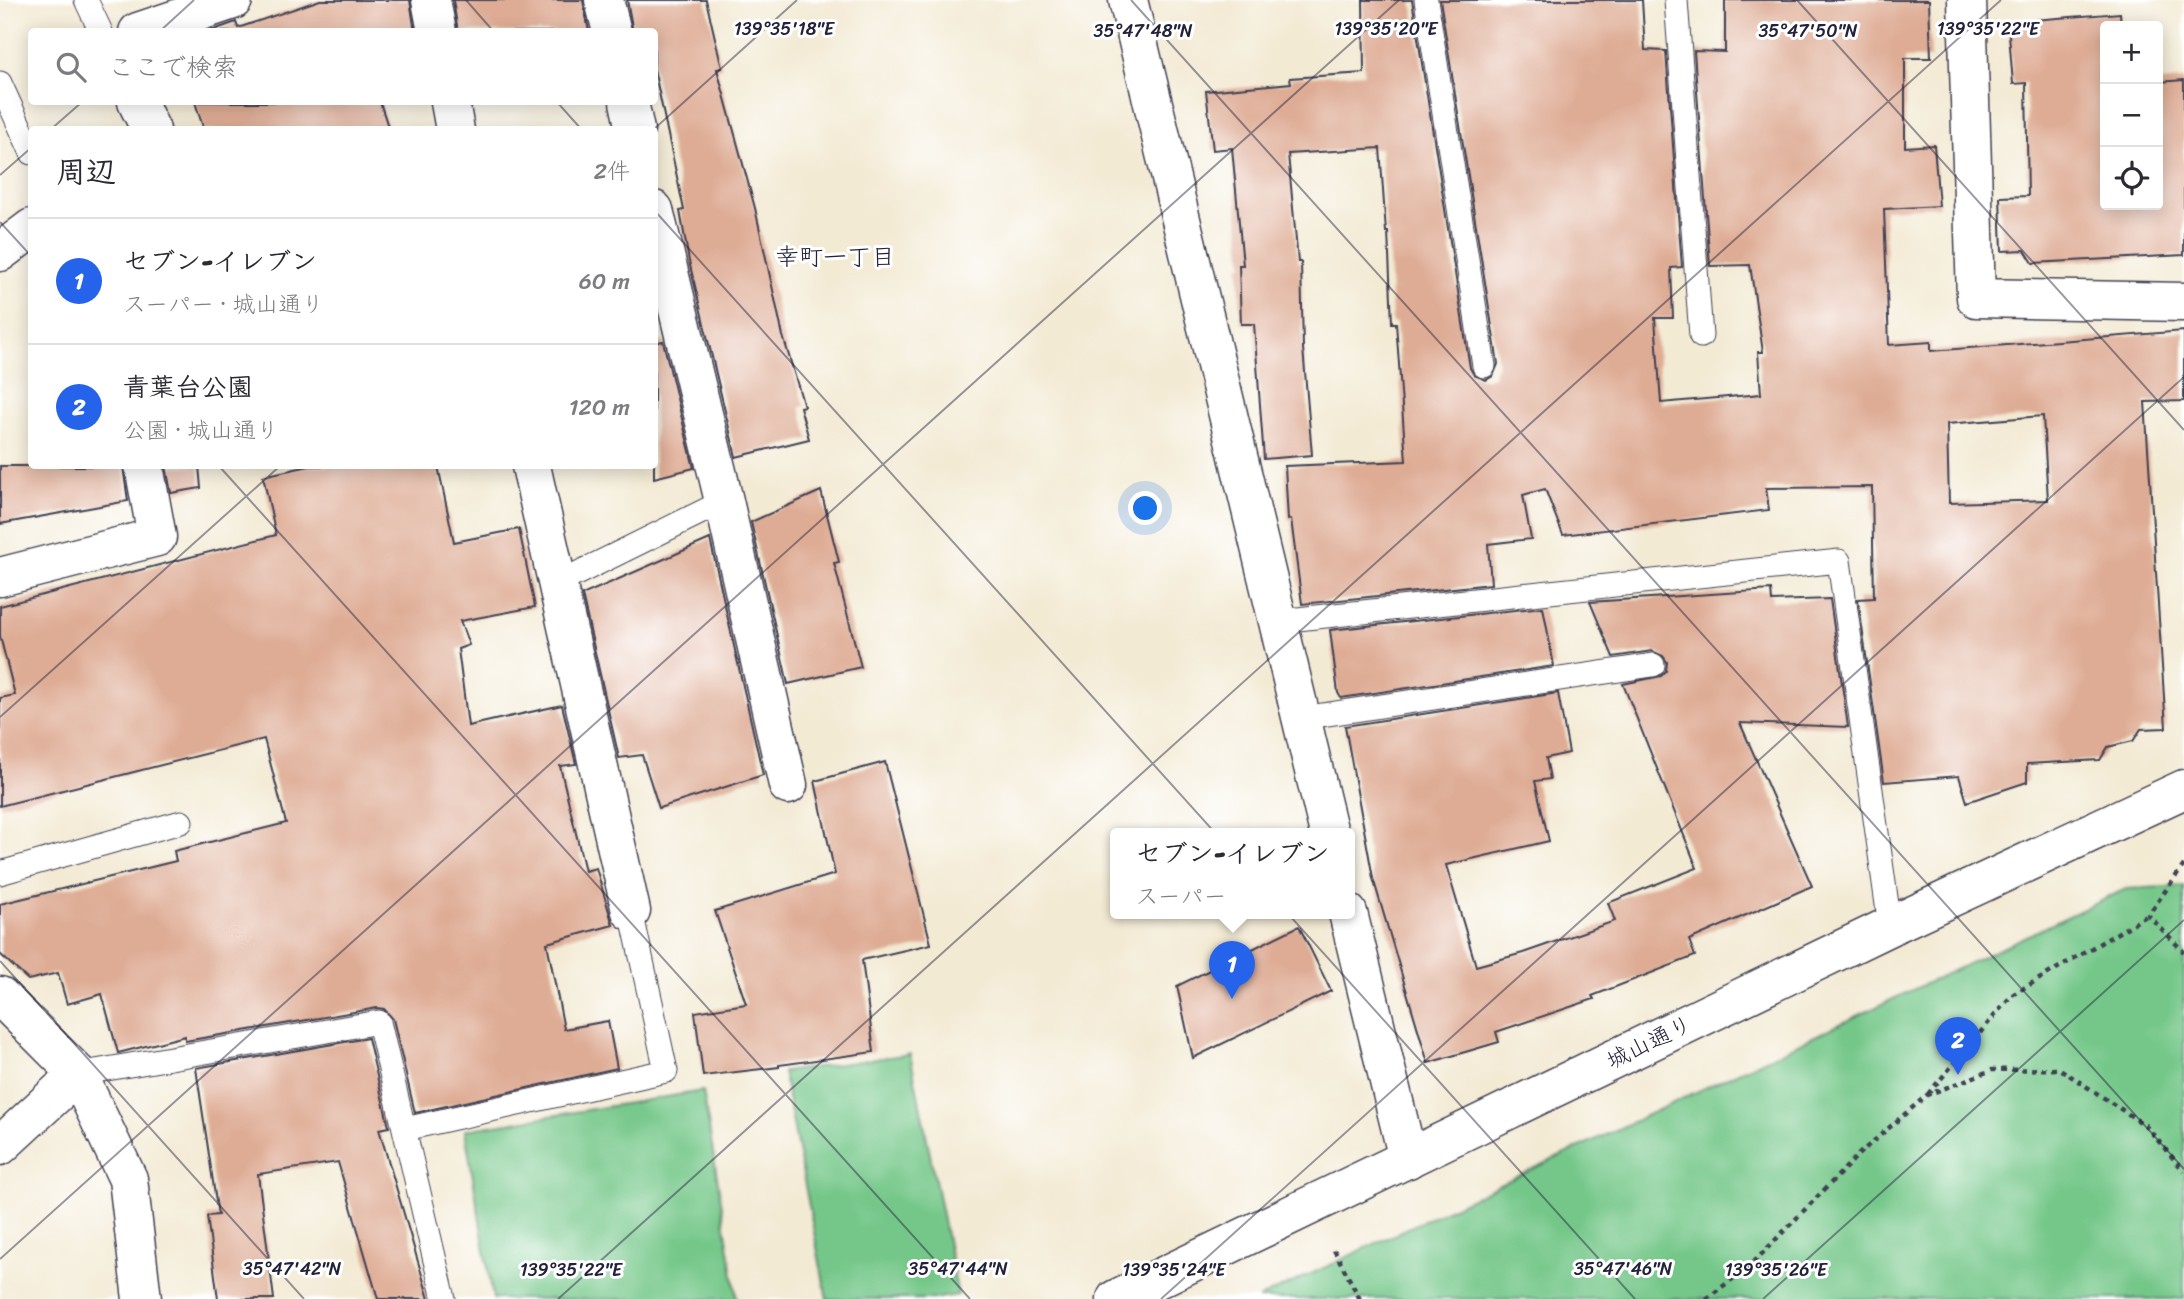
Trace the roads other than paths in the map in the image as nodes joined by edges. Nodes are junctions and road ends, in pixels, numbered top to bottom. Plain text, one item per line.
1 (86, 0) edge
2 (233, 0) edge
3 (432, 0) edge
4 (604, 0) edge
5 (1128, 0) edge
6 (1426, 0) edge
7 (1676, 0) edge
8 (1966, 0) edge
9 (100, 28) edge
10 (150, 28) edge
11 (436, 28) edge
12 (611, 28) edge
13 (0, 83) edge
14 (138, 105) edge
15 (451, 105) edge
16 (630, 105) edge
17 (149, 126) edge
18 (454, 126) edge
19 (634, 126) edge
20 (28, 144) edge
21 (658, 227) edge
22 (28, 231) edge
23 (0, 251) edge
24 (2184, 302) edge
25 (1701, 336) dead end
26 (1484, 366) dead end
27 (145, 469) edge
28 (532, 469) edge
29 (724, 501) junction
30 (0, 577) edge
31 (558, 583) junction
32 (1279, 621) junction
33 (1653, 665) dead end
34 (1302, 718) junction
35 (788, 785) dead end
36 (2184, 789) edge
37 (181, 822) dead end
38 (1328, 828) edge
39 (0, 873) edge
40 (631, 911) joint
41 (1349, 919) edge
42 (1889, 926) junction
43 (0, 996) edge
44 (78, 1074) junction
45 (405, 1129) junction
46 (0, 1146) edge
47 (1408, 1159) junction
48 (142, 1299) edge
49 (444, 1299) edge
50 (1116, 1299) edge

1 - 9 lane
2 - 10 street
3 - 11 street
4 - 12 street
5 - 32 street
6 - 26 lane
7 - 25 lane
8 - 24 street
13 - 20 lane
14 - 17 street
15 - 18 street
16 - 19 street
21 - 29 street
22 - 23 street
27 - 30 street
28 - 31 street
29 - 31 lane
29 - 35 street
31 - 40 street
32 - 34 street
32 - 42 lane
33 - 34 lane
34 - 38 street
36 - 42 street, 城山通り
37 - 39 lane
40 - 45 lane
41 - 47 street
42 - 47 street, 城山通り
43 - 44 street
44 - 45 lane
44 - 46 street
44 - 48 street
45 - 49 lane
47 - 50 street, 城山通り

